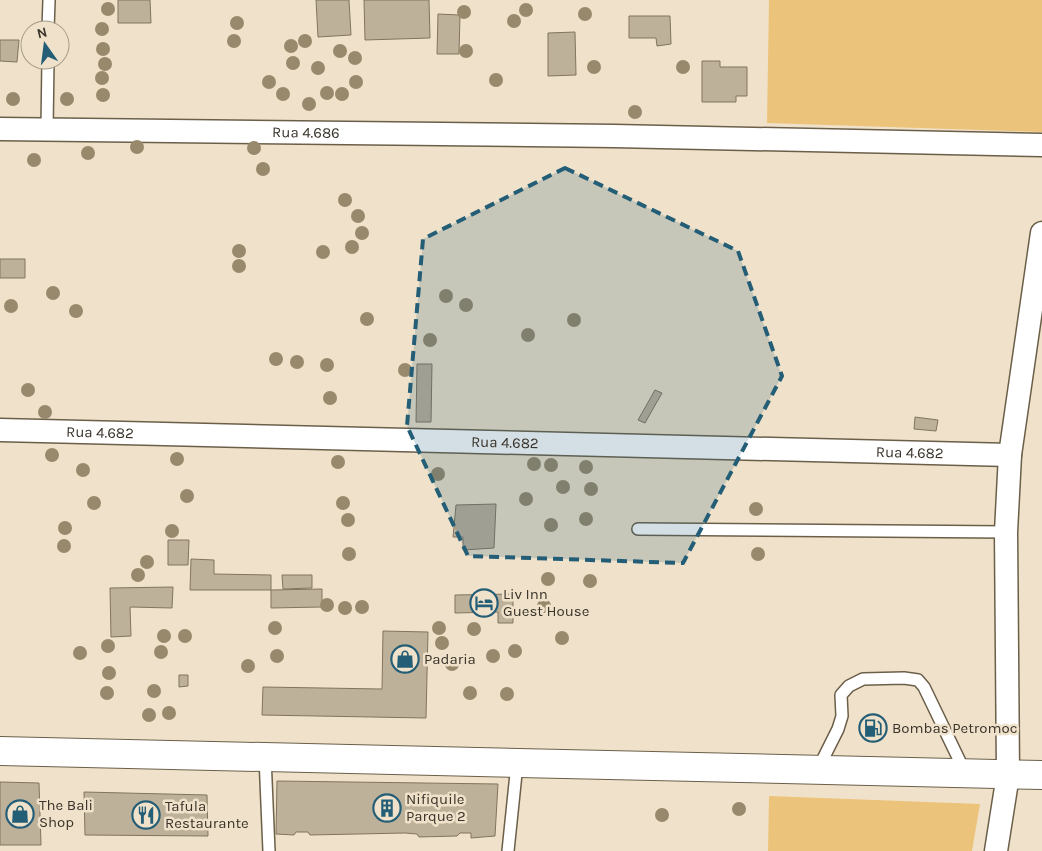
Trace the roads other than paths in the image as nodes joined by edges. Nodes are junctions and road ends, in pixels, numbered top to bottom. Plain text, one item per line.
1 (49, 0) edge
2 (48, 20) edge
3 (48, 70) edge
4 (0, 129) edge
5 (47, 129) junction
6 (1042, 146) edge
7 (1042, 232) edge
8 (0, 430) edge
9 (1010, 455) junction
10 (638, 529) dead end
11 (1006, 532) junction
12 (0, 751) edge
13 (265, 757) junction
14 (517, 764) junction
15 (817, 771) junction
16 (966, 774) junction
17 (1008, 775) junction
18 (1042, 775) edge
19 (269, 851) edge
20 (508, 851) edge
21 (996, 851) edge

1 - 2 lane
3 - 5 lane
4 - 5 street, Rua 4.686
5 - 6 street, Rua 4.686
7 - 9 street
8 - 9 street, Rua 4.682
9 - 11 street
10 - 11 lane
11 - 17 street
12 - 13 main road
13 - 14 main road
13 - 19 lane
14 - 15 main road
14 - 20 lane
15 - 16 main road
15 - 16 lane
16 - 17 main road
17 - 18 main road
17 - 21 street

